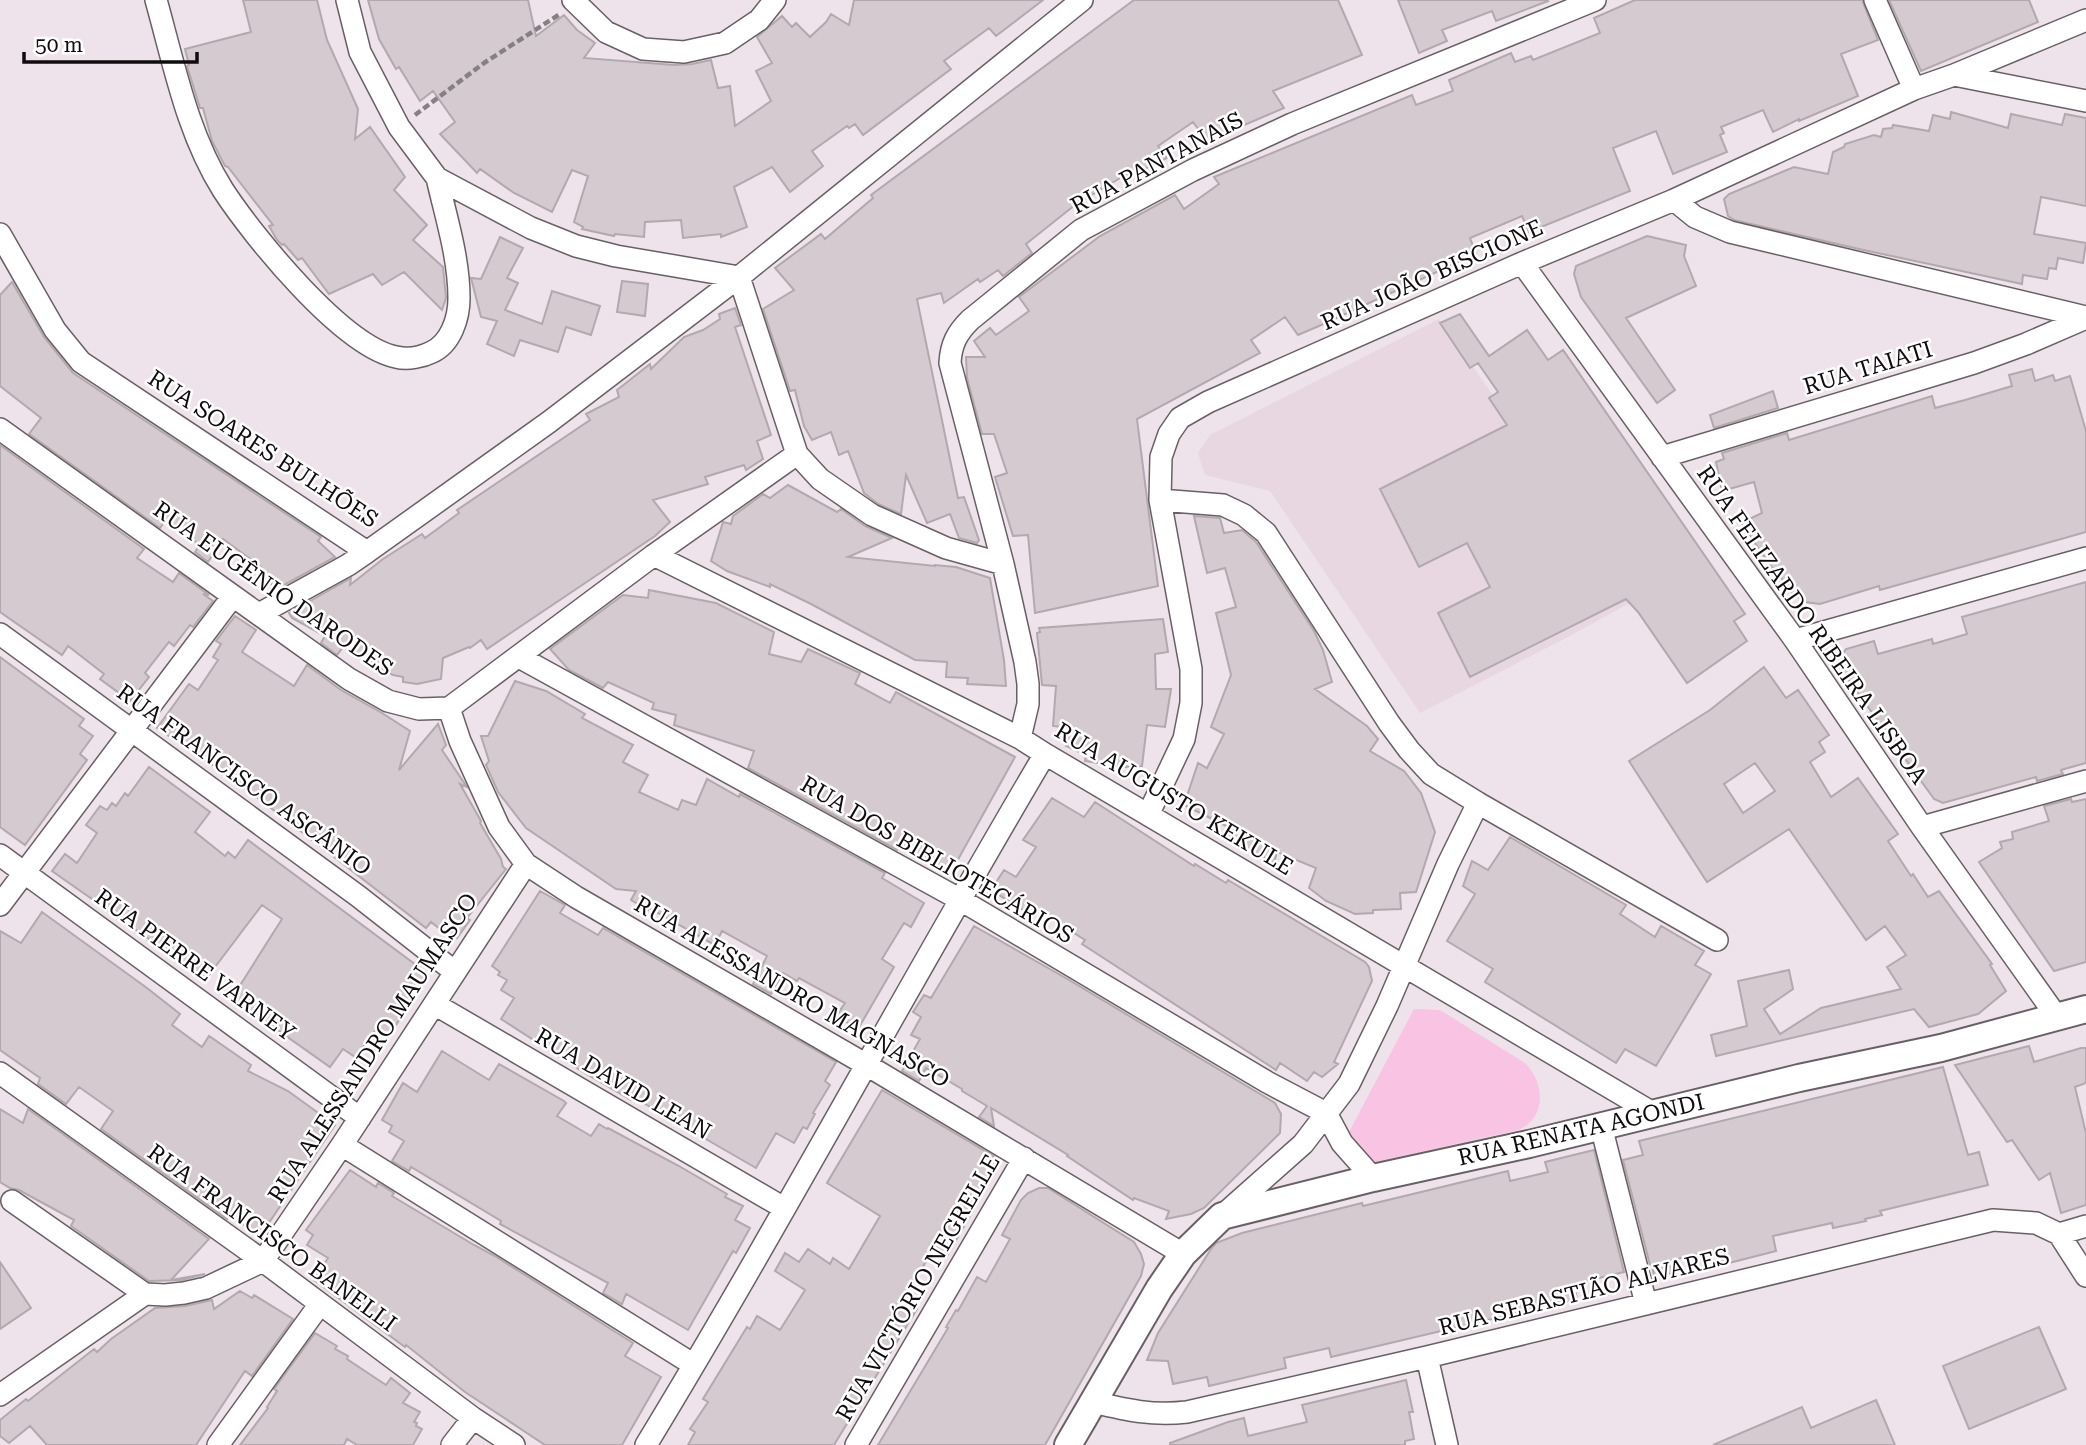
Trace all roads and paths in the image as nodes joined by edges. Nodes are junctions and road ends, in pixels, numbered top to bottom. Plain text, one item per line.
1 (156, 0) edge
2 (346, 0) edge
3 (775, 0) edge
4 (1082, 0) edge
5 (1595, 0) edge
6 (1875, 0) edge
7 (574, 2) edge
8 (2086, 20) edge
9 (1954, 75) junction
10 (1914, 89) junction
11 (2086, 100) edge
12 (399, 127) junction
13 (437, 178) junction
14 (1674, 200) junction
15 (0, 234) edge
16 (1522, 263) junction
17 (739, 276) junction
18 (2086, 318) edge
19 (0, 429) edge
20 (797, 454) junction
21 (1662, 457) junction
22 (1160, 499) junction
23 (367, 552) junction
24 (654, 555) junction
25 (2086, 558) edge
26 (1003, 564) junction
27 (233, 596) junction
28 (260, 614) junction
29 (0, 634) edge
30 (1796, 640) junction
31 (519, 657) junction
32 (449, 708) junction
33 (132, 731) junction
34 (1020, 738) junction
35 (1045, 754) junction
36 (2086, 781) edge
37 (1478, 803) junction
38 (1148, 815) junction
39 (1922, 827) junction
40 (0, 855) edge
41 (526, 863) junction
42 (24, 873) junction
43 (959, 899) junction
44 (0, 905) edge
45 (1717, 940) dead end
46 (1405, 965) junction
47 (455, 972) junction
48 (436, 1005) junction
49 (2086, 1009) edge
50 (2057, 1017) junction
51 (865, 1064) junction
52 (0, 1073) edge
53 (1326, 1113) junction
54 (1653, 1114) junction
55 (360, 1118) junction
56 (1601, 1126) junction
57 (342, 1146) junction
58 (1024, 1158) junction
59 (1373, 1178) junction
60 (12, 1201) dead end
61 (785, 1208) junction
62 (1222, 1216) junction
63 (2086, 1226) edge
64 (2059, 1234) junction
65 (1183, 1254) junction
66 (262, 1261) junction
67 (2086, 1276) edge
68 (145, 1294) junction
69 (320, 1304) junction
70 (1647, 1304) junction
71 (1427, 1357) junction
72 (694, 1364) junction
73 (0, 1395) edge
74 (1093, 1402) junction
75 (473, 1418) junction
76 (218, 1445) edge
77 (452, 1445) edge
78 (514, 1445) edge
79 (646, 1445) edge
80 (856, 1445) edge
81 (1068, 1445) edge
82 (1447, 1445) edge

1 - 13 street
2 - 12 street
3 - 7 street
4 - 17 street, RUA SOARES BULHÕES
5 - 26 street, RUA PANTANAIS
6 - 10 street
7 - 12 path
8 - 9 street, RUA JOÃO BISCIONE
9 - 10 street, RUA JOÃO BISCIONE
9 - 11 street
10 - 14 street, RUA JOÃO BISCIONE
12 - 13 street
13 - 17 street
14 - 16 street, RUA JOÃO BISCIONE
14 - 18 street
15 - 23 street, RUA SOARES BULHÕES
16 - 21 street, RUA FELIZARDO RIBEIRA LISBOA
16 - 22 street, RUA JOÃO BISCIONE
17 - 20 street
17 - 23 street, RUA SOARES BULHÕES
18 - 21 street, RUA TAIATI
19 - 27 street, RUA EUGÊNIO DARODES
20 - 24 street
20 - 26 street
21 - 30 street, RUA FELIZARDO RIBEIRA LISBOA
22 - 37 street
22 - 38 street, RUA JOÃO BISCIONE
23 - 28 street
24 - 31 street
24 - 34 street, RUA AUGUSTO KEKULE
25 - 30 street
26 - 34 street, RUA PANTANAIS
27 - 28 street, RUA EUGÊNIO DARODES
27 - 33 street
28 - 32 street, RUA EUGÊNIO DARODES
29 - 33 street, RUA FRANCISCO ASCÂNIO
30 - 39 street, RUA FELIZARDO RIBEIRA LISBOA
31 - 32 street
31 - 43 street, RUA DOS BIBLIOTECÁRIOS
32 - 41 street, RUA ALESSANDRO MAGNASCO
33 - 42 street
33 - 47 street, RUA FRANCISCO ASCÂNIO
34 - 35 street, RUA AUGUSTO KEKULE
35 - 38 street, RUA AUGUSTO KEKULE
35 - 43 street
36 - 39 street
37 - 45 street
37 - 46 street
38 - 46 street, RUA AUGUSTO KEKULE
39 - 50 street, RUA FELIZARDO RIBEIRA LISBOA
40 - 42 street, RUA PIERRE VARNEY
41 - 47 street, RUA ALESSANDRO MAUMASCO
41 - 51 street, RUA ALESSANDRO MAGNASCO
42 - 44 street
42 - 55 street, RUA PIERRE VARNEY
43 - 51 street
43 - 53 street, RUA DOS BIBLIOTECÁRIOS
46 - 53 street
46 - 54 street, RUA AUGUSTO KEKULE
47 - 48 street, RUA ALESSANDRO MAUMASCO
48 - 55 street, RUA ALESSANDRO MAUMASCO
48 - 61 street, RUA DAVID LEAN
49 - 50 street, RUA RENATA AGONDI
50 - 54 street, RUA RENATA AGONDI
51 - 58 street, RUA ALESSANDRO MAGNASCO
51 - 61 street
52 - 66 street, RUA FRANCISCO BANELLI
53 - 59 street
53 - 62 street
54 - 56 street, RUA RENATA AGONDI
55 - 57 street, RUA ALESSANDRO MAUMASCO
56 - 59 street, RUA RENATA AGONDI
56 - 70 street
57 - 66 street, RUA ALESSANDRO MAUMASCO
57 - 72 street
58 - 65 street, RUA ALESSANDRO MAGNASCO
58 - 80 street, RUA VICTÓRIO NEGRELLE
59 - 62 street, RUA RENATA AGONDI
60 - 68 street
61 - 72 street
62 - 65 street
63 - 64 street
64 - 67 street
64 - 70 street, RUA SEBASTIÃO ALVARES
65 - 74 street
66 - 68 street
66 - 69 street, RUA FRANCISCO BANELLI
68 - 73 street
69 - 75 street, RUA FRANCISCO BANELLI
69 - 76 street
70 - 71 street, RUA SEBASTIÃO ALVARES
71 - 74 street, RUA SEBASTIÃO ALVARES
71 - 82 street
72 - 79 street
74 - 81 street
75 - 77 street
75 - 78 street, RUA FRANCISCO BANELLI

